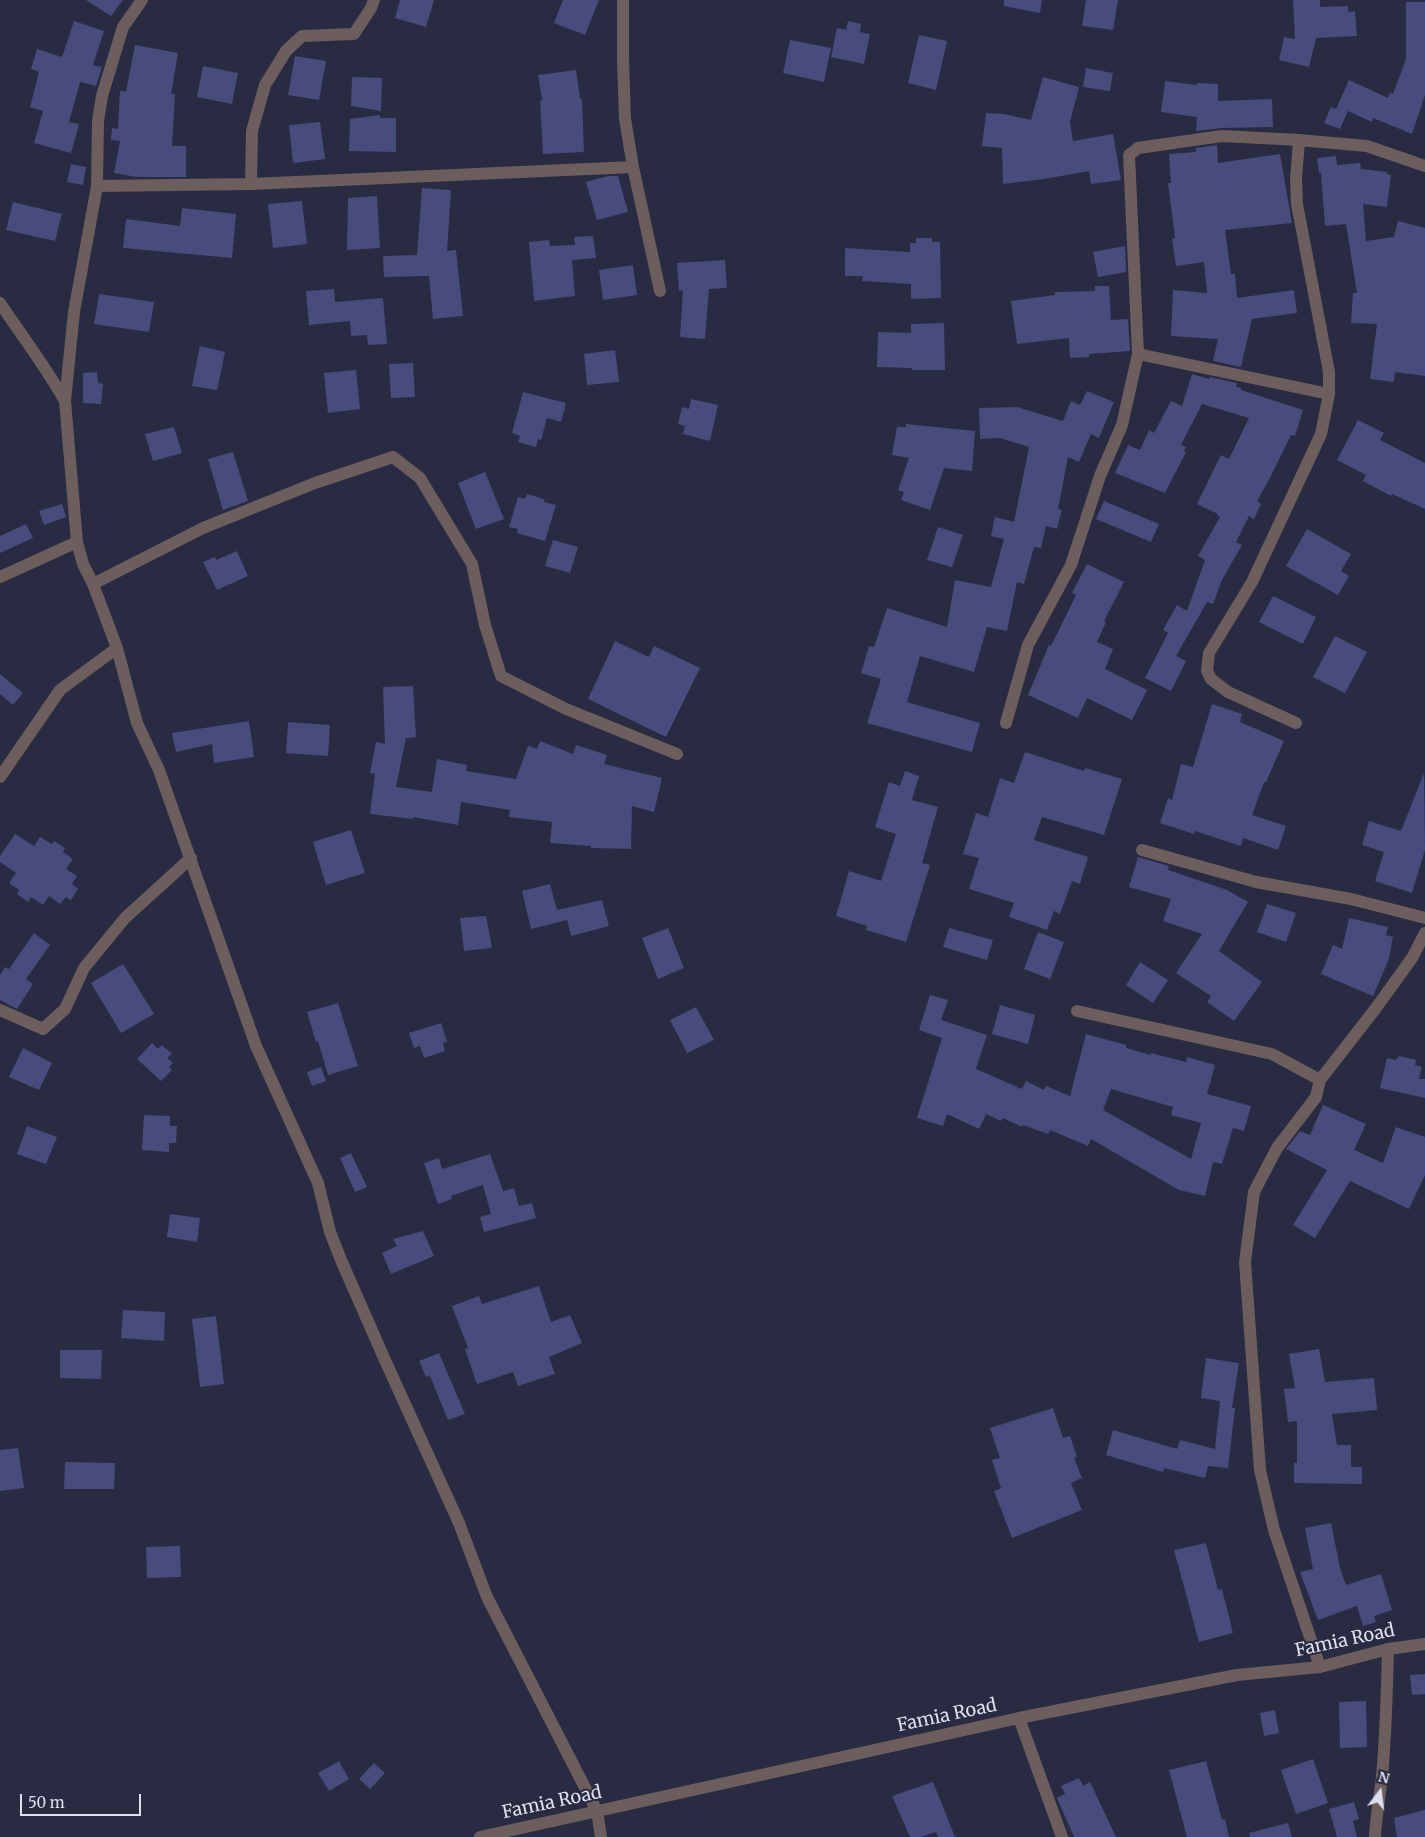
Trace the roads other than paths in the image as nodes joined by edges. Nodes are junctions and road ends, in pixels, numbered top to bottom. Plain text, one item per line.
1 (142, 0) edge
2 (374, 0) edge
3 (623, 0) edge
4 (1299, 140) junction
5 (1425, 166) edge
6 (633, 167) junction
7 (251, 184) junction
8 (97, 186) junction
9 (660, 291) dead end
10 (0, 303) edge
11 (1138, 354) junction
12 (1329, 394) junction
13 (65, 401) junction
14 (77, 542) junction
15 (0, 576) edge
16 (93, 584) junction
17 (117, 648) junction
18 (1296, 723) dead end
19 (1006, 724) dead end
20 (677, 754) dead end
21 (0, 777) edge
22 (1142, 850) dead end
23 (191, 858) junction
24 (1425, 918) edge
25 (1425, 933) edge
26 (0, 1010) edge
27 (1077, 1011) dead end
28 (1320, 1080) junction
29 (1425, 1644) edge
30 (1388, 1649) junction
31 (1320, 1667) junction
32 (1019, 1718) junction
33 (597, 1811) junction
34 (480, 1837) edge
35 (601, 1837) edge
36 (1062, 1837) edge
37 (1376, 1837) edge

1 - 8 street
2 - 7 street
3 - 6 street
4 - 5 street
4 - 11 street
4 - 12 street
6 - 7 street
6 - 9 street
7 - 8 street
8 - 13 street
10 - 13 street
11 - 12 street
11 - 19 street
12 - 18 street
13 - 14 street
14 - 15 street
14 - 16 street
16 - 17 street
16 - 20 street
17 - 21 street
17 - 23 street
22 - 24 street
23 - 26 street
23 - 33 street
25 - 28 street
27 - 28 street
28 - 31 street
29 - 30 street, Famia Road
30 - 31 street, Famia Road
30 - 37 street
31 - 32 street, Famia Road
32 - 33 street, Famia Road
32 - 36 street
33 - 34 street, Famia Road
33 - 35 street

